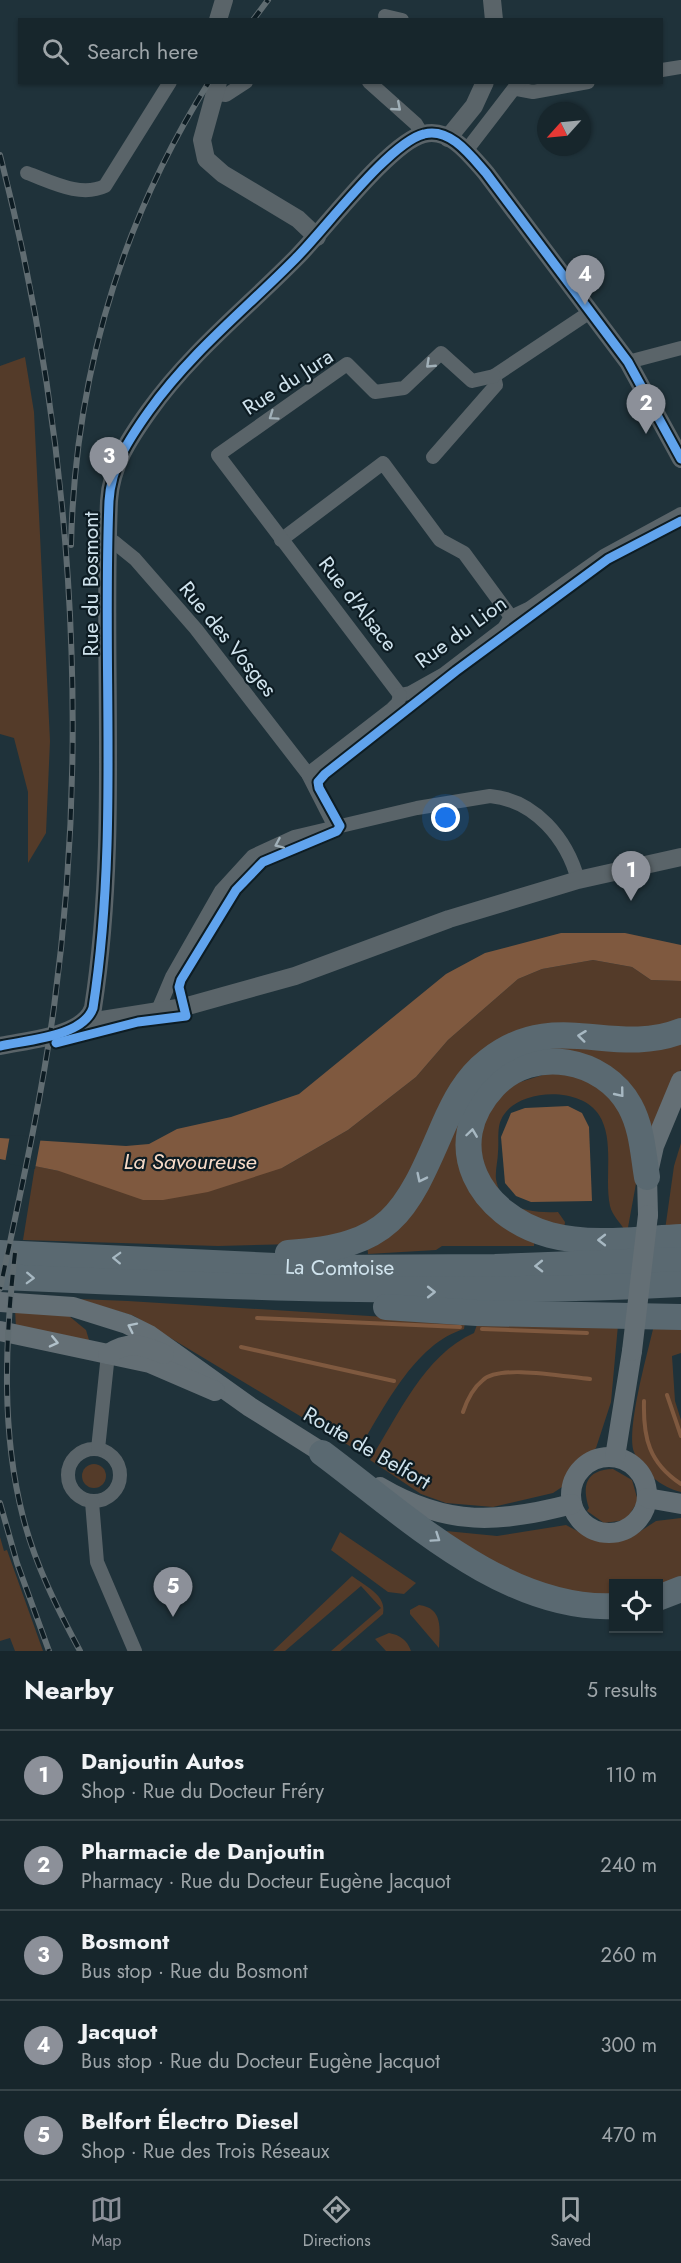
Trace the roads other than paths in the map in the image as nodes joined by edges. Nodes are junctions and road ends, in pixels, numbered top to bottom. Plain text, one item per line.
1 (224, 0) edge
2 (232, 0) edge
3 (492, 0) edge
4 (385, 16) dead end
5 (219, 18) edge
6 (230, 18) edge
7 (394, 18) edge
8 (494, 18) edge
9 (681, 66) edge
10 (663, 70) edge
11 (169, 84) edge
12 (243, 84) edge
13 (371, 84) edge
14 (484, 84) edge
15 (577, 84) edge
16 (213, 86) edge
17 (518, 86) edge
18 (422, 134) junction
19 (448, 138) junction
20 (466, 151) junction
21 (27, 173) dead end
22 (317, 237) junction
23 (590, 312) junction
24 (681, 348) edge
25 (628, 362) junction
26 (494, 376) junction
27 (433, 457) dead end
28 (681, 459) edge
29 (681, 514) edge
30 (107, 540) junction
31 (281, 540) junction
32 (511, 616) junction
33 (400, 695) junction
34 (308, 774) junction
35 (335, 827) junction
36 (681, 857) edge
37 (578, 880) junction
38 (158, 1010) junction
39 (83, 1023) junction
40 (681, 1031) edge
41 (0, 1046) edge
42 (681, 1081) edge
43 (681, 1100) edge
44 (647, 1177) junction
45 (648, 1215) junction
46 (681, 1237) edge
47 (0, 1253) edge
48 (681, 1260) edge
49 (176, 1261) junction
50 (0, 1277) edge
51 (141, 1284) junction
52 (681, 1284) edge
53 (0, 1302) edge
54 (681, 1317) edge
55 (0, 1331) edge
56 (108, 1354) junction
57 (196, 1367) junction
58 (250, 1407) junction
59 (98, 1449) junction
60 (322, 1453) junction
61 (615, 1456) junction
62 (647, 1498) junction
63 (92, 1502) junction
64 (572, 1504) junction
65 (681, 1504) edge
66 (681, 1589) edge
67 (663, 1596) edge
68 (609, 1606) edge
69 (135, 1651) edge

1 - 5 street
2 - 6 street
3 - 8 street
4 - 7 street
9 - 10 street
11 - 21 street
12 - 16 street
13 -> 18 street
14 - 19 street
15 - 17 street
16 - 22 street
17 - 20 street
18 - 19 street
18 - 22 street, Rue du Bosmont
19 - 20 street
20 - 23 street
22 - 30 street, Rue du Bosmont
23 - 25 street
23 - 26 street
24 - 25 street
25 - 28 street
26 - 27 street
26 -> 31 street, Rue du Jura
29 - 32 street, Rue du Lion
30 - 34 street, Rue des Vosges
30 - 39 street, Rue du Bosmont
31 - 32 street
31 - 33 street, Rue d'Alsace
32 - 33 street, Rue du Lion
33 - 34 street, Rue du Lion
34 - 35 street, Rue des Vosges
35 - 37 street
35 -> 38 street
36 - 37 street
37 - 38 street
38 - 39 street
39 - 41 street
40 -> 49 highway
42 - 44 main road
43 - 45 main road
44 - 45 main road
46 -> 44 highway
45 - 61 main road, bridge
49 -> 47 highway, La Comtoise
48 -> 49 highway, La Comtoise
50 -> 51 highway, La Comtoise
51 -> 52 highway, La Comtoise
51 - 54 highway
57 -> 53 main road, Route de Belfort
55 -> 56 main road, Route de Belfort
56 - 57 main road
56 - 58 main road, Route de Belfort
56 - 59 street
57 - 58 main road, Route de Belfort
58 - 60 main road, Route de Belfort
59 - 63 street
59 - 63 street
60 - 64 main road, Route de Belfort
60 -> 68 highway
61 - 62 main road
61 - 64 main road
62 - 64 main road
62 - 65 main road
63 - 69 street
66 - 67 highway

